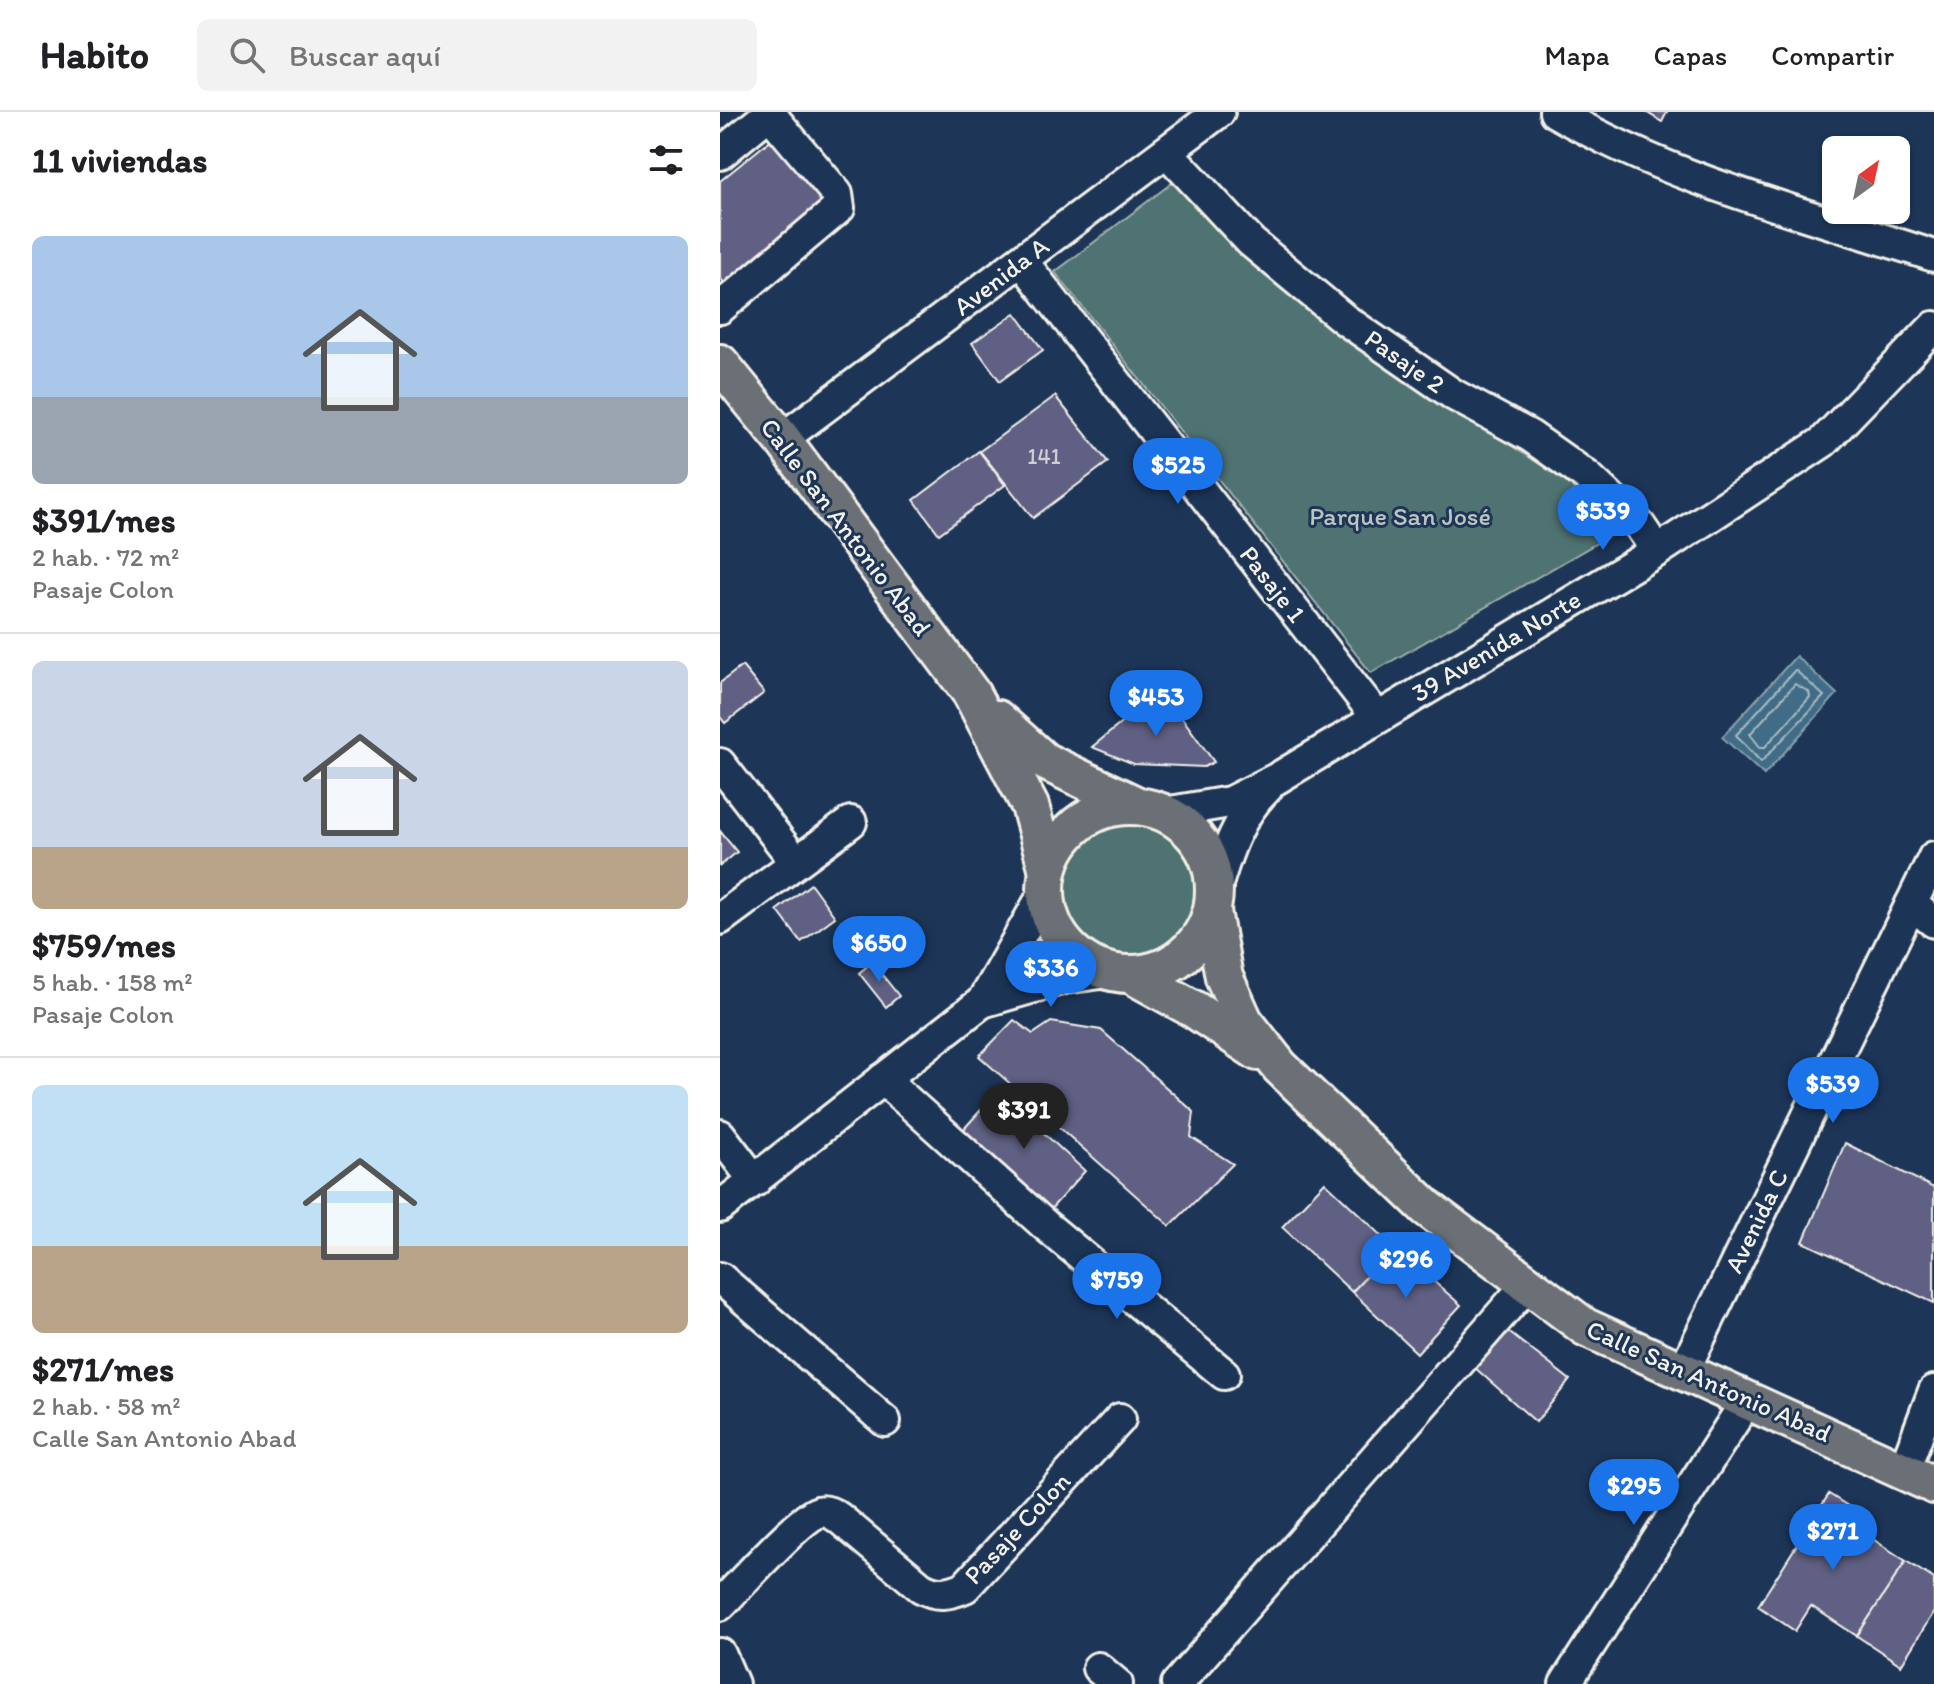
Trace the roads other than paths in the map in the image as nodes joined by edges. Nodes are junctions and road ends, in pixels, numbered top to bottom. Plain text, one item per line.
1 (1219, 112) edge
2 (1555, 112) edge
3 (770, 113) edge
4 (1167, 152) junction
5 (720, 154) edge
6 (1934, 256) edge
7 (1022, 261) junction
8 (720, 308) edge
9 (1934, 327) edge
10 (720, 363) edge
11 (782, 439) junction
12 (1657, 551) junction
13 (971, 693) junction
14 (1377, 717) junction
15 (720, 764) edge
16 (1276, 779) junction
17 (1151, 810) junction
18 (851, 822) dead end
19 (1934, 857) edge
20 (796, 862) junction
21 (1047, 881) junction
22 (1214, 901) junction
23 (1922, 913) edge
24 (720, 919) edge
25 (1119, 973) junction
26 (982, 1002) junction
27 (1280, 1067) junction
28 (883, 1079) junction
29 (720, 1135) edge
30 (755, 1181) junction
31 (720, 1207) edge
32 (720, 1278) edge
33 (1526, 1286) junction
34 (1684, 1370) junction
35 (1224, 1374) dead end
36 (1934, 1391) edge
37 (1748, 1399) junction
38 (1120, 1419) dead end
39 (885, 1421) dead end
40 (1919, 1478) edge
41 (720, 1605) edge
42 (720, 1654) edge
43 (733, 1684) edge
44 (1177, 1684) edge
45 (1565, 1684) edge

1 - 4 street, Avenida A
2 - 6 street
3 - 5 street
3 - 8 street
4 - 7 street, Avenida A
4 - 12 street, Pasaje 2
7 - 11 street, Avenida A
7 - 14 street, Pasaje 1
9 - 12 street, 39 Avenida Norte
10 - 11 main road, Calle San Antonio Abad
11 - 13 main road, Calle San Antonio Abad
12 - 14 street, 39 Avenida Norte
13 - 17 main road, Calle San Antonio Abad
13 - 21 main road, Calle San Antonio Abad
14 - 16 street, 39 Avenida Norte
15 - 20 street
16 - 17 street, 39 Avenida Norte
16 - 22 street, 39 Avenida Norte
17 - 21 main road
17 - 22 main road
18 - 20 street
19 - 23 street, Avenida C
20 - 24 street
21 - 25 main road
21 - 26 street
22 - 25 main road
22 - 27 main road, Calle San Antonio Abad
23 - 34 street, Avenida C
25 - 26 street
25 - 27 main road, Calle San Antonio Abad
26 - 28 street
27 - 33 main road, Calle San Antonio Abad
28 - 30 street
28 - 35 street
29 - 30 street
30 - 31 street
32 - 39 street
33 - 34 main road, Calle San Antonio Abad
33 - 44 street
34 - 37 main road, Calle San Antonio Abad
36 - 40 street
37 - 40 main road, Calle San Antonio Abad
37 - 45 street
38 - 41 street, Pasaje Colon
42 - 43 street

